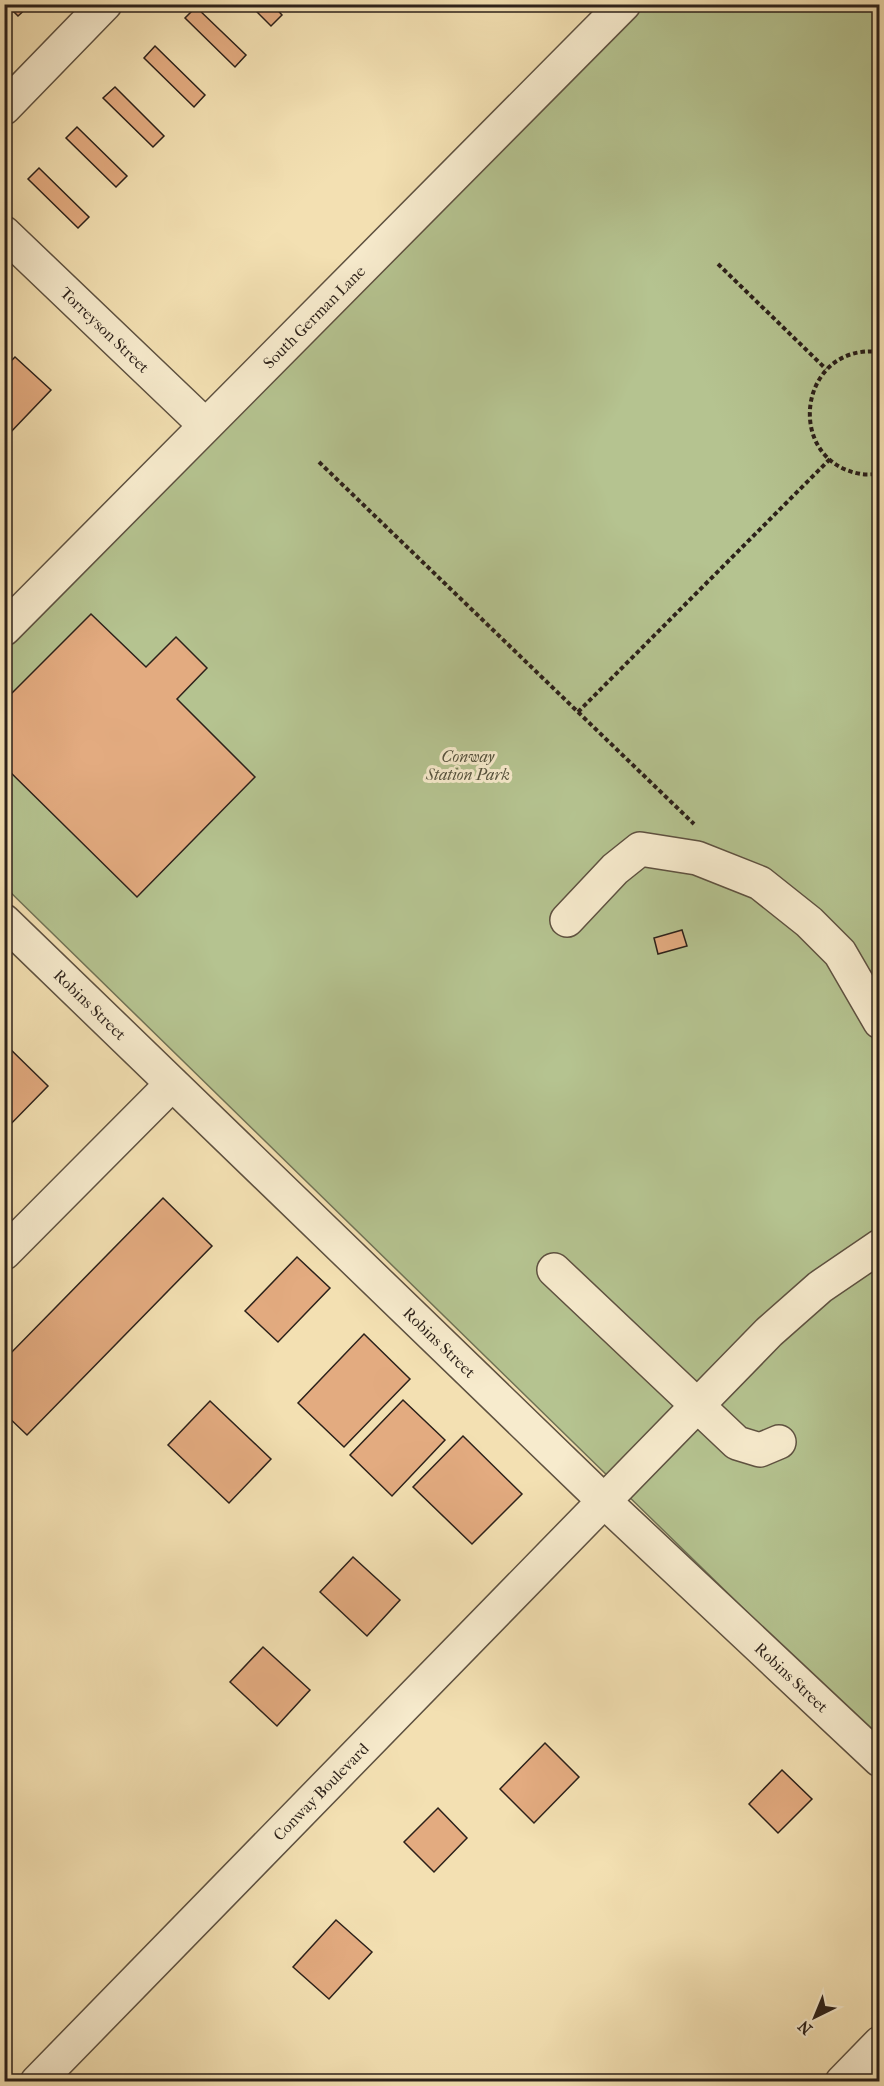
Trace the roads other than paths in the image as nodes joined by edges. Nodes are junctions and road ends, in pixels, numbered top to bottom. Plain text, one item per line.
1 (105, 4) edge
2 (624, 4) edge
3 (4, 108) edge
4 (4, 233) edge
5 (205, 425) junction
6 (4, 629) edge
7 (567, 920) dead end
8 (8, 931) edge
9 (879, 1022) edge
10 (172, 1084) junction
11 (879, 1246) edge
12 (4, 1253) edge
13 (554, 1270) dead end
14 (697, 1406) junction
15 (779, 1442) dead end
16 (604, 1501) junction
17 (879, 1760) edge
18 (879, 2043) edge
19 (37, 2082) edge
20 (842, 2082) edge

1 - 3 street
2 - 5 street, South German Lane
4 - 5 street, Torreyson Street
5 - 6 street, South German Lane
7 - 9 street
8 - 10 street, Robins Street
10 - 12 street
10 - 16 street, Robins Street
11 - 14 street, Conway Boulevard
13 - 14 street
14 - 15 street
14 - 16 street, Conway Boulevard
16 - 17 street, Robins Street
16 - 19 street, Conway Boulevard
18 - 20 street

